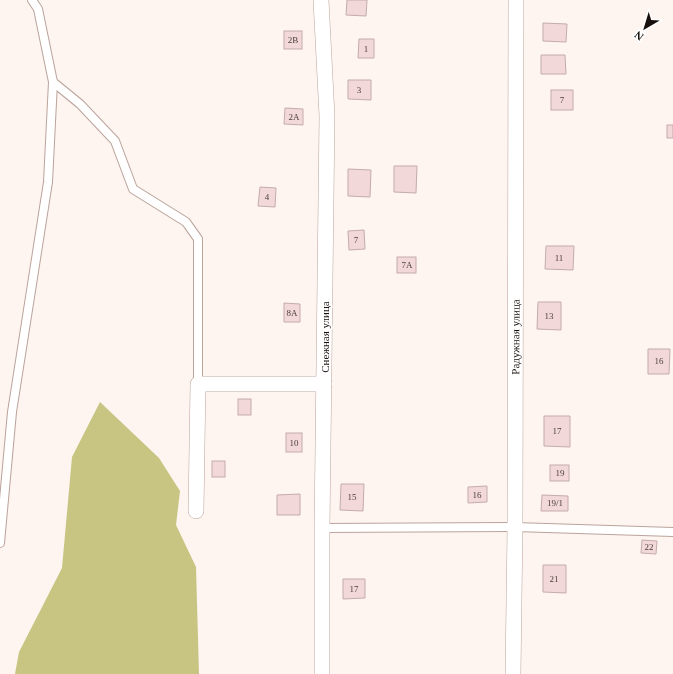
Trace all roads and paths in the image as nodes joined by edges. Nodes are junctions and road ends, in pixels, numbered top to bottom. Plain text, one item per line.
1 (32, 0) edge
2 (321, 0) edge
3 (516, 0) edge
4 (53, 82) junction
5 (198, 384) junction
6 (324, 384) junction
7 (196, 511) dead end
8 (515, 527) junction
9 (322, 528) junction
10 (673, 532) edge
11 (0, 543) edge
12 (322, 674) edge
13 (513, 674) edge

1 - 4 lane
2 - 6 street, Снежная улица
3 - 8 street, Радужная улица
4 - 5 lane
4 - 11 lane
5 - 6 street
5 - 7 street
6 - 9 street, Снежная улица
8 - 9 lane
8 - 10 lane
8 - 13 street, Радужная улица
9 - 12 street, Снежная улица

